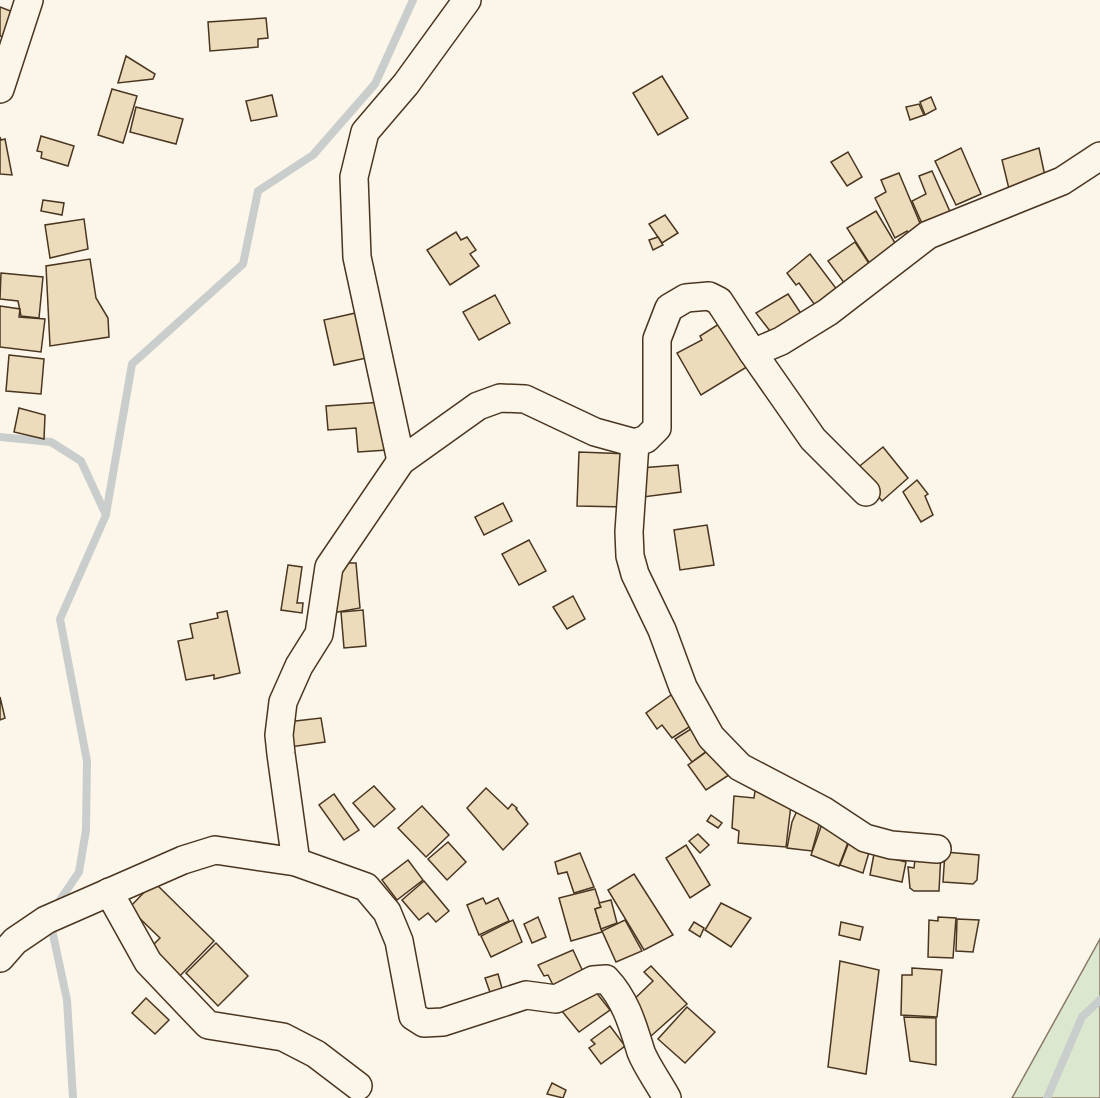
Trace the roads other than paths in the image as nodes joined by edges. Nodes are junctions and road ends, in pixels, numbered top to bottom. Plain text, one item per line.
1 (29, 0) edge
2 (467, 0) edge
3 (0, 89) edge
4 (1100, 156) edge
5 (753, 354) junction
6 (635, 443) junction
7 (401, 461) junction
8 (866, 492) dead end
9 (937, 849) dead end
10 (296, 862) junction
11 (110, 892) junction
12 (0, 958) edge
13 (358, 1086) dead end
14 (667, 1098) edge

1 - 3 street
2 - 7 street
4 - 5 street
5 - 6 street
5 - 8 street
6 - 7 street
6 - 9 street
7 - 10 street
10 - 11 street
10 - 14 street
11 - 12 street
11 - 13 street

